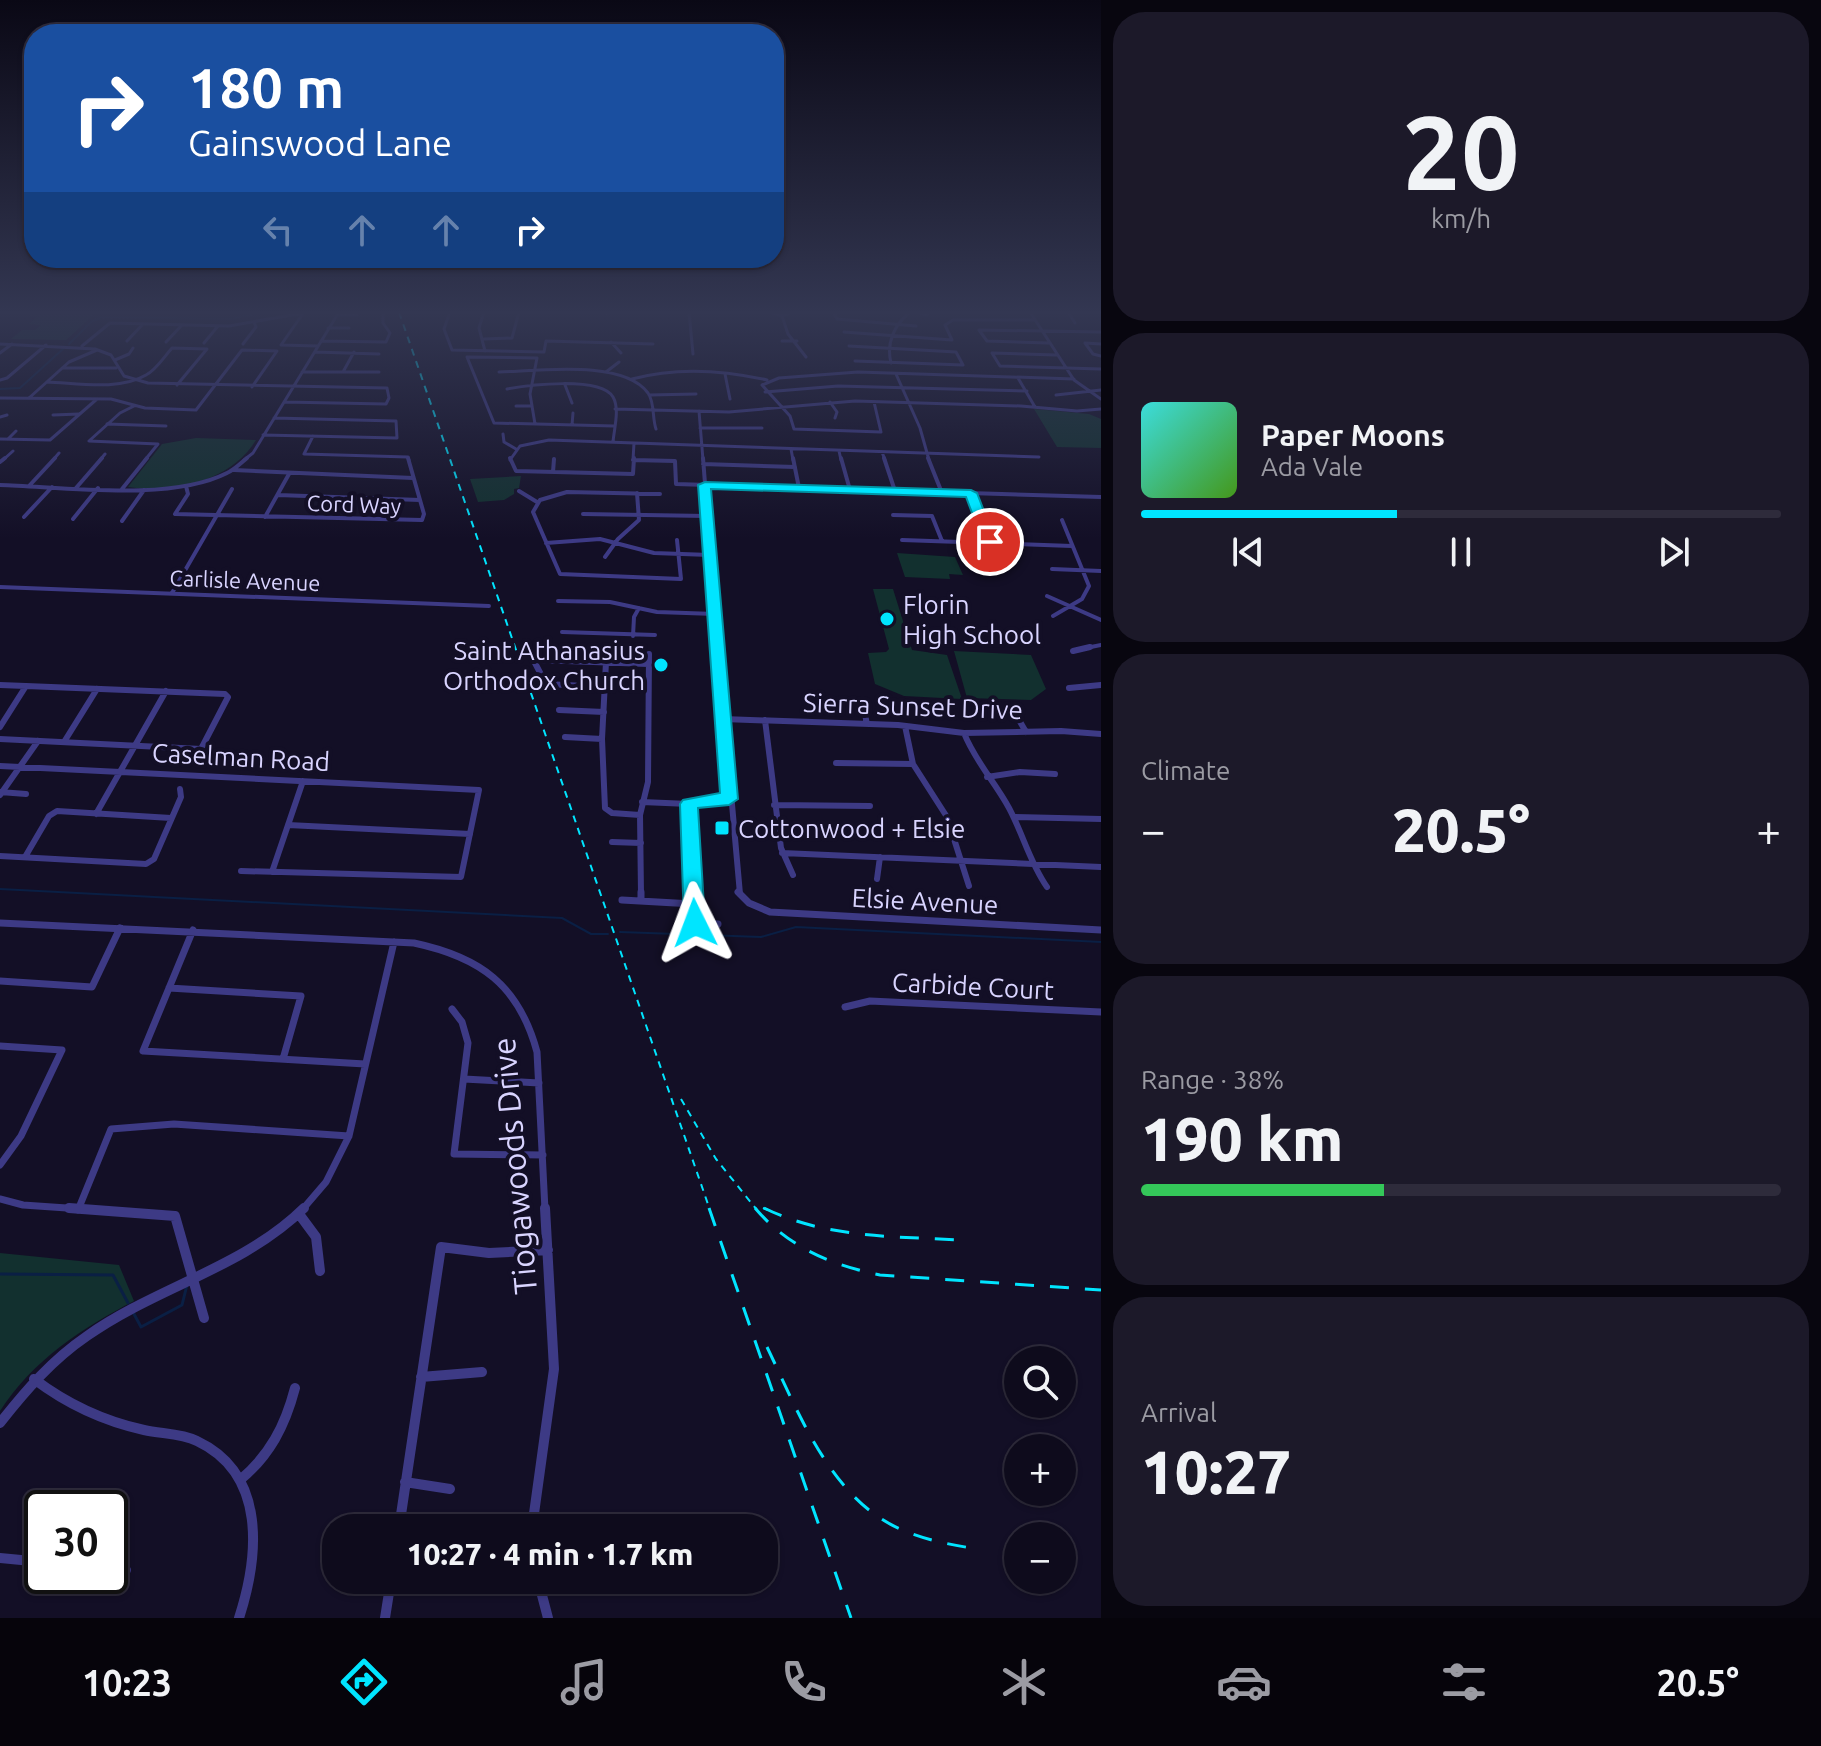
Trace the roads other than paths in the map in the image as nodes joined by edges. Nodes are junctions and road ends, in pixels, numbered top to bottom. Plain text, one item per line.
1 (293, 387) edge
2 (41, 388) edge
3 (213, 388) edge
4 (341, 388) edge
5 (479, 388) edge
6 (519, 388) edge
7 (532, 388) edge
8 (566, 388) edge
9 (595, 388) edge
10 (640, 388) edge
11 (728, 388) edge
12 (763, 388) edge
13 (820, 388) edge
14 (887, 388) edge
15 (903, 388) junction
16 (1025, 388) edge
17 (1083, 388) edge
18 (507, 389) dead end
19 (1101, 390) edge
20 (1027, 391) junction
21 (765, 392) junction
22 (1088, 392) junction
23 (696, 394) dead end
24 (649, 395) junction
25 (1056, 395) dead end
26 (0, 398) edge
27 (29, 398) junction
28 (97, 399) junction
29 (730, 399) dead end
30 (1101, 399) edge
31 (163, 400) dead end
32 (284, 402) junction
33 (830, 402) junction
34 (874, 402) junction
35 (572, 403) dead end
36 (910, 403) junction
37 (134, 406) junction
38 (516, 406) dead end
39 (532, 406) junction
40 (780, 407) junction
41 (1035, 407) junction
42 (156, 408) junction
43 (615, 409) junction
44 (1101, 409) edge
45 (653, 410) junction
46 (699, 411) junction
47 (1089, 411) junction
48 (573, 413) dead end
49 (79, 414) junction
50 (7, 415) dead end
51 (53, 415) dead end
52 (0, 417) edge
53 (1100, 417) edge
54 (274, 418) junction
55 (835, 418) dead end
56 (107, 424) junction
57 (535, 424) junction
58 (572, 425) junction
59 (166, 426) dead end
60 (614, 426) junction
61 (700, 428) junction
62 (762, 428) dead end
63 (656, 429) dead end
64 (16, 431) dead end
65 (503, 434) dead end
66 (263, 435) junction
67 (313, 436) junction
68 (0, 439) edge
69 (8, 439) junction
70 (589, 441) junction
71 (613, 442) junction
72 (634, 443) junction
73 (701, 444) junction
74 (516, 449) junction
75 (791, 449) junction
76 (13, 451) dead end
77 (839, 451) junction
78 (882, 452) junction
79 (59, 453) dead end
80 (588, 453) dead end
81 (926, 453) junction
82 (105, 454) dead end
83 (1039, 457) dead end
84 (554, 459) dead end
85 (633, 460) junction
86 (0, 462) edge
87 (703, 464) junction
88 (795, 467) junction
89 (234, 470) junction
90 (553, 472) junction
91 (289, 474) junction
92 (413, 478) junction
93 (3, 485) edge
94 (705, 485) junction
95 (29, 486) junction
96 (186, 486) junction
97 (52, 487) junction
98 (76, 488) junction
99 (98, 488) junction
100 (799, 488) junction
101 (122, 489) junction
102 (232, 489) dead end
103 (144, 490) junction
104 (850, 490) junction
105 (0, 491) edge
106 (519, 491) dead end
107 (895, 491) junction
108 (637, 493) junction
109 (942, 493) junction
110 (971, 493) junction
111 (660, 494) dead end
112 (278, 495) junction
113 (1101, 498) edge
114 (420, 500) junction
115 (537, 502) junction
116 (583, 514) dead end
117 (640, 514) junction
118 (893, 515) dead end
119 (219, 516) junction
120 (707, 516) junction
121 (24, 517) dead end
122 (265, 517) junction
123 (978, 517) junction
124 (1009, 518) dead end
125 (73, 519) dead end
126 (1062, 520) dead end
127 (122, 521) dead end
128 (677, 540) dead end
129 (902, 540) dead end
130 (616, 541) junction
131 (942, 541) junction
132 (990, 542) junction
133 (546, 543) junction
134 (1072, 546) junction
135 (680, 554) junction
136 (710, 555) junction
137 (605, 557) dead end
138 (1052, 569) dead end
139 (1101, 571) edge
140 (1084, 572) junction
141 (0, 587) edge
142 (172, 593) junction
143 (1047, 596) dead end
144 (558, 601) dead end
145 (489, 606) dead end
146 (1072, 606) junction
147 (639, 608) junction
148 (715, 614) junction
149 (1053, 616) dead end
150 (1101, 620) edge
151 (562, 632) dead end
152 (655, 635) dead end
153 (633, 636) junction
154 (1101, 645) edge
155 (1073, 651) dead end
156 (649, 654) dead end
157 (606, 662) junction
158 (648, 664) junction
159 (0, 685) edge
160 (1101, 685) edge
161 (26, 686) junction
162 (605, 687) junction
163 (1069, 688) dead end
164 (97, 689) junction
165 (166, 691) junction
166 (863, 705) dead end
167 (559, 710) dead end
168 (604, 712) junction
169 (1015, 713) dead end
170 (723, 719) junction
171 (765, 720) junction
172 (867, 724) junction
173 (905, 726) junction
174 (0, 727) edge
175 (1026, 732) junction
176 (964, 733) junction
177 (1101, 734) edge
178 (565, 737) dead end
179 (0, 739) edge
180 (602, 739) junction
181 (38, 741) junction
182 (64, 742) junction
183 (137, 745) junction
184 (836, 763) dead end
185 (913, 764) junction
186 (0, 766) edge
187 (19, 766) junction
188 (119, 771) junction
189 (1055, 774) dead end
190 (987, 777) junction
191 (303, 781) junction
192 (180, 789) dead end
193 (1, 793) edge
194 (26, 794) dead end
195 (729, 799) junction
196 (642, 802) junction
197 (689, 804) junction
198 (774, 805) junction
199 (870, 806) dead end
200 (96, 814) junction
201 (640, 815) junction
202 (1014, 817) junction
203 (171, 818) junction
204 (1101, 819) edge
205 (288, 825) junction
206 (470, 834) junction
207 (612, 842) dead end
208 (641, 843) junction
209 (782, 853) junction
210 (0, 856) edge
211 (25, 857) junction
212 (880, 857) junction
213 (960, 858) junction
214 (1029, 861) junction
215 (1101, 867) edge
216 (241, 871) dead end
217 (272, 872) junction
218 (793, 875) dead end
219 (877, 879) dead end
220 (969, 886) dead end
221 (1047, 887) dead end
222 (622, 900) dead end
223 (641, 901) junction
224 (693, 904) junction
225 (0, 923) edge
226 (718, 924) dead end
227 (120, 928) junction
228 (193, 930) junction
229 (1101, 930) edge
230 (394, 942) junction
231 (0, 981) edge
232 (169, 988) junction
233 (845, 1007) dead end
234 (452, 1009) dead end
235 (1101, 1012) edge
236 (0, 1046) edge
237 (283, 1059) junction
238 (365, 1064) junction
239 (464, 1079) junction
240 (539, 1083) junction
241 (349, 1136) junction
242 (543, 1155) junction
243 (0, 1165) edge
244 (0, 1199) edge
245 (78, 1210) junction
246 (299, 1214) junction
247 (548, 1250) junction
248 (320, 1271) dead end
249 (194, 1278) junction
250 (204, 1318) dead end
251 (482, 1372) dead end
252 (421, 1377) junction
253 (34, 1379) junction
254 (295, 1388) dead end
255 (0, 1423) edge
256 (240, 1480) junction
257 (405, 1482) junction
258 (450, 1489) dead end
259 (401, 1514) edge
260 (533, 1514) edge
261 (0, 1558) edge
262 (24, 1560) edge
263 (389, 1594) edge
264 (542, 1594) edge
265 (239, 1618) edge
266 (385, 1618) edge
267 (548, 1618) edge

1 - 32 street
2 - 27 street
3 - 42 street
4 - 32 street
5 - 57 street
6 - 18 street
7 - 39 street
8 - 35 street
9 - 43 street
10 - 24 street
11 - 29 street
12 - 21 street
13 - 21 street
14 - 15 street
15 - 20 street
15 - 36 street
16 - 20 street
17 - 22 street
19 - 22 street
20 - 41 street
21 - 40 street
22 - 25 street
22 - 30 street
23 - 24 street
24 - 45 street
26 - 27 street
27 - 28 street
28 - 37 street
28 - 49 street
31 - 42 street
32 - 54 street
33 - 34 street
33 - 40 street
33 - 55 street
34 - 36 street
34 - 40 street
36 - 41 street
36 - 81 street
37 - 42 street
37 - 56 street
38 - 39 street
39 - 57 street
40 - 46 street
41 - 47 street
43 - 45 street
43 - 60 street
44 - 47 street
45 - 46 street
45 - 63 street
46 - 61 street
47 - 53 street
48 - 58 street
49 - 51 street
49 - 69 street
50 - 52 street
54 - 66 street
54 - 67 street
56 - 59 street
56 - 101 street
57 - 58 street
58 - 60 street
60 - 71 street
61 - 62 street
61 - 73 street
64 - 69 street
65 - 74 street
66 - 67 street
66 - 89 street
67 - 92 street, Cord Way
68 - 69 street
70 - 71 street
70 - 74 street
70 - 80 street
71 - 72 street
72 - 73 street
72 - 85 street
73 - 75 street
73 - 87 street
74 - 90 street
75 - 77 street
75 - 88 street
76 - 86 street
77 - 78 street
77 - 104 street
78 - 81 street
78 - 107 street
79 - 95 street
81 - 83 street
81 - 109 street
82 - 98 street
84 - 90 street
85 - 90 street
85 - 94 street
87 - 88 street
87 - 94 street
88 - 100 street
89 - 91 street
89 - 96 street
91 - 92 street
91 - 112 street
92 - 114 street, Cord Way
93 - 95 street
93 - 105 street
94 - 100 street
94 - 120 street
95 - 97 street
96 - 103 street
96 - 119 street, Cord Way
97 - 98 street
97 - 121 street
98 - 99 street
99 - 101 street
99 - 125 street
100 - 104 street
101 - 103 street
102 - 119 street
103 - 127 street
104 - 107 street
106 - 115 street
107 - 109 street
108 - 111 street
108 - 115 street
108 - 117 street
109 - 110 street
110 - 113 street
110 - 123 street
112 - 114 street
112 - 122 street
114 - 122 street, Cord Way
115 - 133 street
116 - 117 street
117 - 120 street
117 - 130 street
118 - 131 street
119 - 122 street, Cord Way
119 - 142 street
120 - 136 street
123 - 124 street
123 - 132 street
126 - 134 street
128 - 135 street
129 - 131 street
130 - 133 street
130 - 135 street
130 - 137 street
131 - 132 street
132 - 134 street
133 - 135 street
134 - 140 street
135 - 136 street
136 - 148 street
138 - 140 street
139 - 140 street
140 - 146 street
141 - 142 street, Carlisle Avenue
142 - 145 street, Carlisle Avenue
143 - 146 street
144 - 147 street
146 - 149 street
146 - 150 street
147 - 148 street
147 - 153 street
148 - 170 street
151 - 153 street
152 - 153 street
154 - 155 street
156 - 158 street
157 - 158 street
157 - 162 street
157 - 162 street
158 - 196 street
159 - 161 street
160 - 163 street
161 - 164 street
161 - 174 street
162 - 168 street
164 - 165 street
164 - 182 street
165 - 183 street
165 - 183 street
166 - 172 street
167 - 168 street
168 - 180 street
169 - 175 street
170 - 171 street, Sierra Sunset Drive
170 - 195 street
171 - 172 street, Sierra Sunset Drive
171 - 198 street
172 - 173 street, Sierra Sunset Drive
173 - 176 street, Sierra Sunset Drive
173 - 185 street
175 - 176 street, Sierra Sunset Drive
175 - 177 street, Sierra Sunset Drive
176 - 190 street
178 - 180 street
179 - 181 street
180 - 201 street
181 - 182 street
181 - 187 street
182 - 183 street
183 - 188 street
184 - 185 street
185 - 213 street
186 - 187 street, Caselman Road
187 - 188 street, Caselman Road
187 - 193 street
188 - 191 street, Caselman Road
188 - 200 street
189 - 190 street
190 - 202 street
191 - 205 street
191 - 206 street, Caselman Road
192 - 203 street
193 - 194 street
195 - 197 street
195 - 229 street, Elsie Avenue
196 - 197 street
196 - 201 street
197 - 224 street
198 - 199 street
198 - 209 street
200 - 203 street
200 - 211 street
201 - 208 street
202 - 204 street
202 - 214 street
203 - 211 street
205 - 206 street
205 - 217 street
206 - 217 street
207 - 208 street
208 - 223 street
209 - 212 street
209 - 218 street
210 - 211 street
212 - 213 street
212 - 219 street
213 - 214 street
213 - 220 street
214 - 215 street
214 - 221 street
216 - 217 street
222 - 223 street
223 - 224 street
224 - 226 street
225 - 227 street, Tiogawoods Drive
227 - 228 street, Tiogawoods Drive
227 - 231 street
228 - 230 street, Tiogawoods Drive
228 - 232 street
230 - 238 street
230 - 240 street, Tiogawoods Drive
232 - 237 street
232 - 237 street
233 - 235 street, Carbide Court
234 - 239 street
236 - 243 street
237 - 238 street
238 - 241 street
239 - 240 street
239 - 242 street
240 - 242 street, Tiogawoods Drive
241 - 245 street
241 - 246 street
242 - 247 street, Tiogawoods Drive
244 - 245 street
245 - 249 street
246 - 248 street
246 - 249 street
247 - 252 street
247 - 260 street, Tiogawoods Drive
249 - 250 street
249 - 253 street
251 - 252 street
252 - 257 street
253 - 255 street
253 - 256 street
254 - 256 street
256 - 265 street
257 - 258 street
257 - 259 street
261 - 262 street
263 - 266 street
264 - 267 street

